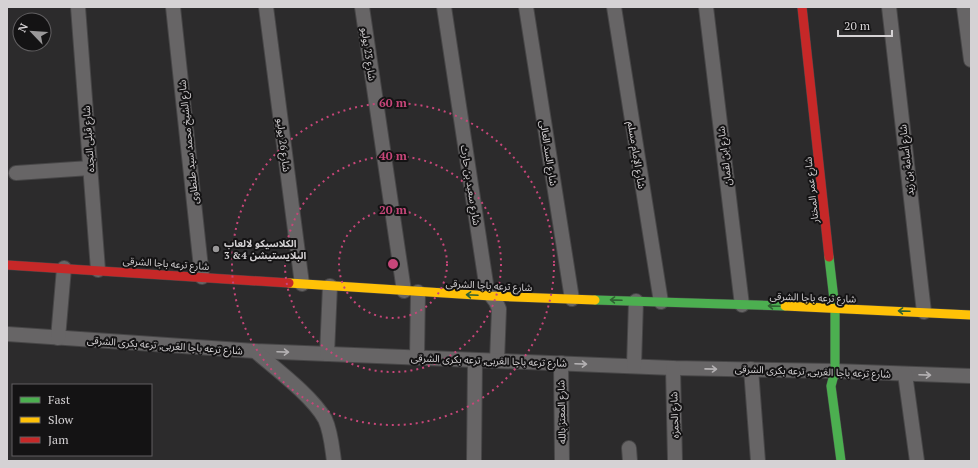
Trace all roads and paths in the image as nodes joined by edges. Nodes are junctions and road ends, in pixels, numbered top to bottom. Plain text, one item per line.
1 (78, 7) edge
2 (173, 7) edge
3 (266, 7) edge
4 (362, 7) edge
5 (444, 7) edge
6 (526, 7) edge
7 (614, 7) edge
8 (706, 7) edge
9 (802, 7) edge
10 (889, 7) edge
11 (964, 7) edge
12 (971, 60) edge
13 (90, 168) junction
14 (16, 173) dead end
15 (7, 265) edge
16 (64, 268) junction
17 (98, 270) junction
18 (202, 276) junction
19 (302, 284) junction
20 (330, 286) junction
21 (404, 291) junction
22 (418, 292) junction
23 (491, 296) junction
24 (572, 299) junction
25 (636, 301) junction
26 (661, 302) junction
27 (742, 305) junction
28 (835, 308) junction
29 (924, 312) junction
30 (971, 315) edge
31 (7, 334) edge
32 (58, 338) junction
33 (255, 351) junction
34 (327, 354) junction
35 (417, 357) junction
36 (475, 360) junction
37 (497, 361) junction
38 (561, 364) junction
39 (634, 366) junction
40 (672, 368) junction
41 (751, 370) junction
42 (835, 371) junction
43 (905, 374) junction
44 (971, 376) edge
45 (334, 461) edge
46 (474, 461) edge
47 (562, 461) edge
48 (675, 461) edge
49 (758, 461) edge
50 (840, 461) edge
51 (917, 461) edge

1 - 13 street, شارع قبلى النجده
2 - 18 street, شارع الشيخ محمد سيد طنطاوى
3 - 19 street, شارع 26 يوليو
4 - 21 street, شارع 23 يوليو
5 - 23 street, شارع سعيد بن حارث
6 - 24 street, شارع السد العالى
7 - 26 street, شارع الإمام مسلم
8 - 27 street, شارع ابن لقمان
9 - 28 street, شارع عمر المختار
10 - 29 street, شارع أسامة بن زيد
11 - 12 street
13 - 14 street
13 - 17 street, شارع قبلى النجده
15 - 16 street, شارع ترعه باجا الشرقى
16 - 17 street, شارع ترعه باجا الشرقى
16 - 32 street
17 - 18 street, شارع ترعه باجا الشرقى
18 - 19 street, شارع ترعه باجا الشرقى
19 - 20 street, شارع ترعه باجا الشرقى
20 - 21 street, شارع ترعه باجا الشرقى
20 - 34 street
21 - 22 street, شارع ترعه باجا الشرقى
23 -> 22 street, شارع ترعه باجا الشرقى
22 - 35 street
23 - 24 street, شارع ترعه باجا الشرقى
23 - 37 street, شارع سعيد بن حارث
25 -> 24 street, شارع ترعه باجا الشرقى
25 - 26 street, شارع ترعه باجا الشرقى
25 - 39 street
26 - 27 street, شارع ترعه باجا الشرقى
28 -> 27 street, شارع ترعه باجا الشرقى
29 -> 28 street, شارع ترعه باجا الشرقى
28 - 42 street, شارع عمر المختار
29 - 30 street, شارع ترعه باجا الشرقى
31 - 32 street, شارع ترعه باجا الغربى, ترعه بكرى الشرقى
32 - 33 street, شارع ترعه باجا الغربى, ترعه بكرى الشرقى
33 -> 34 street, شارع ترعه باجا الغربى, ترعه بكرى الشرقى
33 - 45 street
34 - 35 street, شارع ترعه باجا الغربى, ترعه بكرى الشرقى
35 - 36 street, شارع ترعه باجا الغربى, ترعه بكرى الشرقى
36 - 37 street, شارع ترعه باجا الغربى, ترعه بكرى الشرقى
36 - 46 street
37 - 38 street, شارع ترعه باجا الغربى, ترعه بكرى الشرقى
38 -> 39 street, شارع ترعه باجا الغربى, ترعه بكرى الشرقى
38 - 47 street, شارع المعتز بالله
39 - 40 street, شارع ترعه باجا الغربى, ترعه بكرى الشرقى
40 -> 41 street, شارع ترعه باجا الغربى, ترعه بكرى الشرقى
40 - 48 street, شارع الحمزه
41 - 42 street, شارع ترعه باجا الغربى, ترعه بكرى الشرقى
41 - 49 street
42 - 43 street, شارع ترعه باجا الغربى, ترعه بكرى الشرقى
42 - 50 street, شارع عمر المختار
43 -> 44 street, شارع ترعه باجا الغربى, ترعه بكرى الشرقى
43 - 51 street

